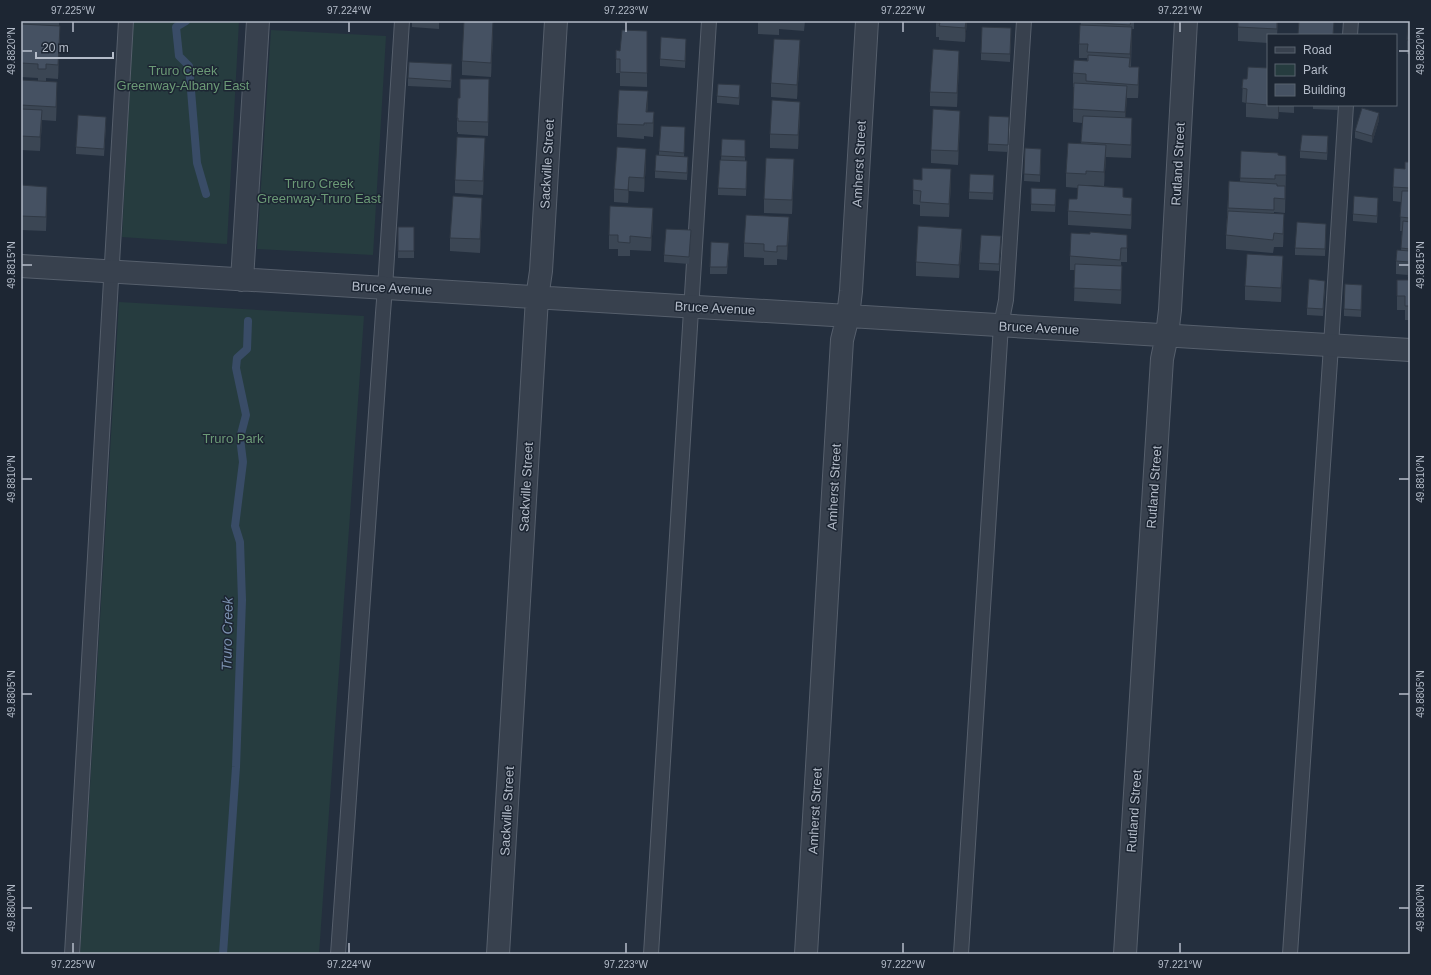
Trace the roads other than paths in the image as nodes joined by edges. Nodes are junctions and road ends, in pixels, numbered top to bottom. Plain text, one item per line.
1 (126, 21) edge
2 (258, 21) edge
3 (402, 21) edge
4 (556, 21) edge
5 (709, 21) edge
6 (868, 21) edge
7 (1024, 21) edge
8 (1186, 21) edge
9 (1351, 21) edge
10 (1350, 34) edge
11 (1346, 106) edge
12 (21, 266) edge
13 (111, 272) junction
14 (242, 280) junction
15 (385, 288) junction
16 (537, 298) junction
17 (692, 307) junction
18 (848, 316) junction
19 (1001, 326) junction
20 (1167, 335) junction
21 (1331, 346) junction
22 (1410, 350) edge
23 (72, 954) edge
24 (338, 954) edge
25 (498, 954) edge
26 (651, 954) edge
27 (806, 954) edge
28 (961, 954) edge
29 (1125, 954) edge
30 (1290, 954) edge

1 - 13 lane
2 - 14 street
3 - 15 lane
4 - 16 street, Sackville Street
5 - 17 lane
6 - 18 street, Amherst Street
7 - 19 lane
8 - 20 street, Rutland Street
9 - 10 lane
11 - 21 lane
12 - 13 street, Bruce Avenue
13 - 14 street, Bruce Avenue
13 - 23 lane
14 - 15 street, Bruce Avenue
15 - 16 street, Bruce Avenue
15 - 24 lane
16 - 17 street, Bruce Avenue
16 - 25 street, Sackville Street
17 - 18 street, Bruce Avenue
17 - 26 lane
18 - 19 street, Bruce Avenue
18 - 27 street, Amherst Street
19 - 20 street, Bruce Avenue
19 - 28 lane
20 - 21 street, Bruce Avenue
20 - 29 street, Rutland Street
21 - 22 street, Bruce Avenue
21 - 30 lane

